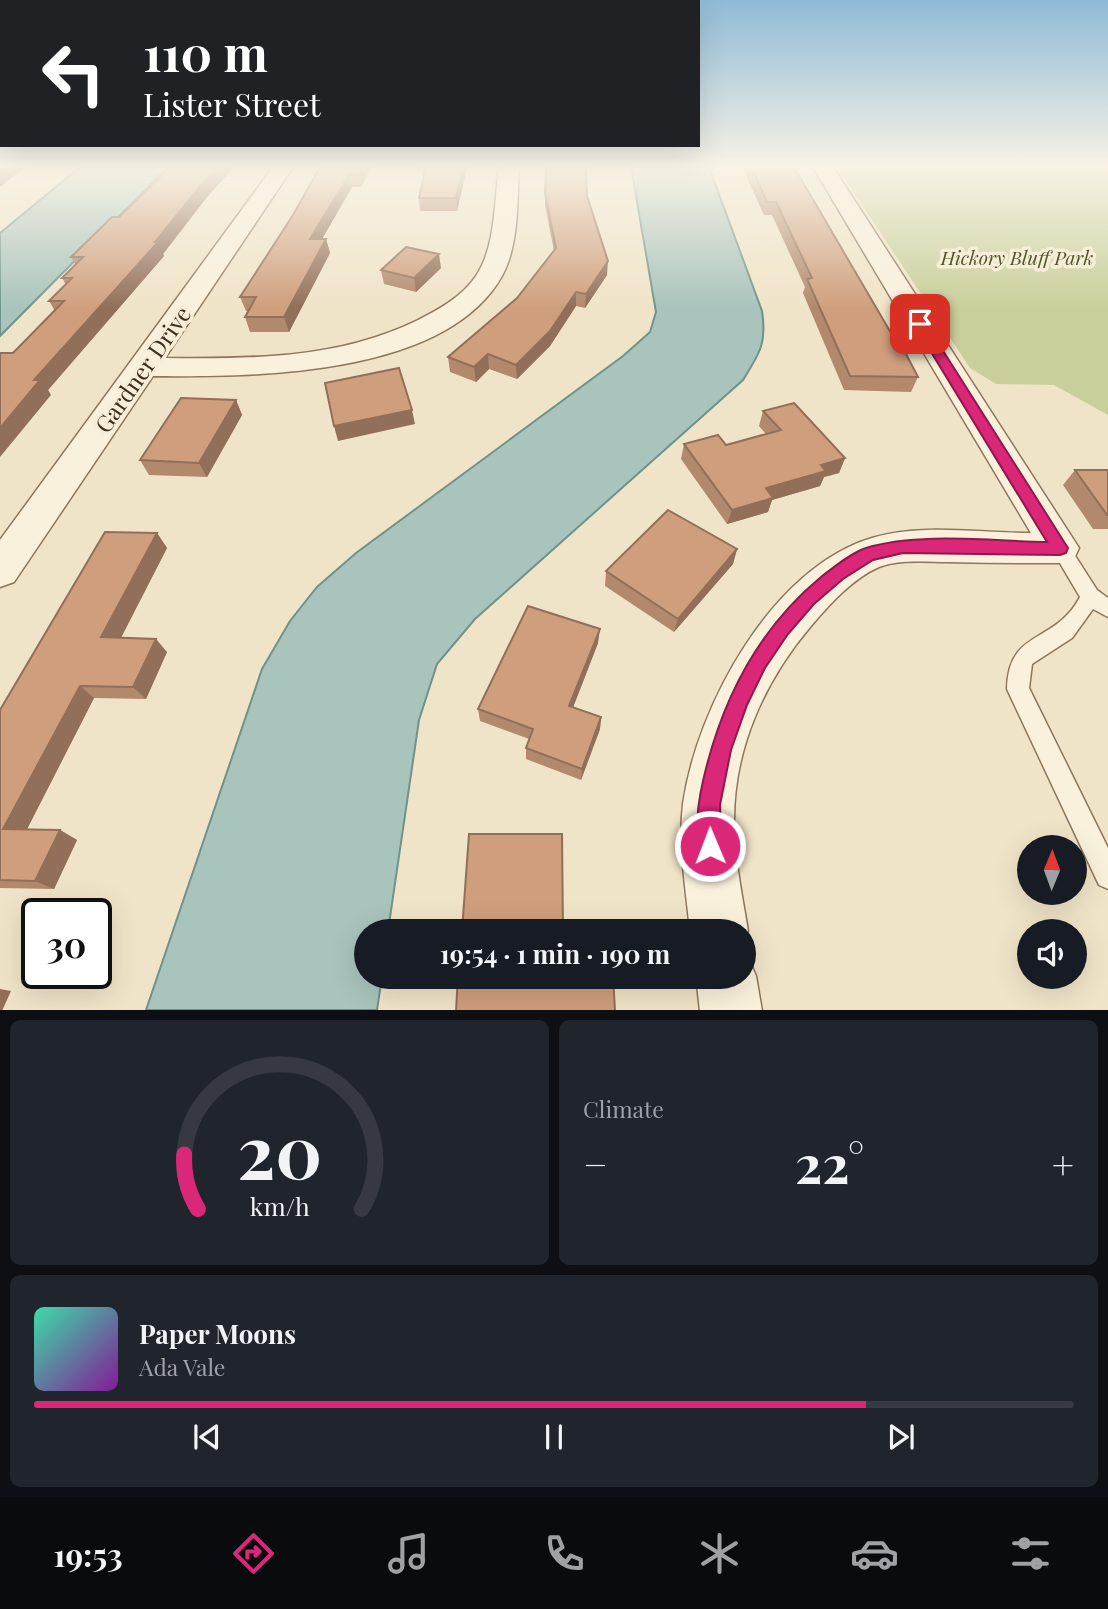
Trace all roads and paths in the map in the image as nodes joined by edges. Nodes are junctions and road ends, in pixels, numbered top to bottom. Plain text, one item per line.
1 (251, 214) edge
2 (503, 214) edge
3 (851, 214) edge
4 (143, 367) junction
5 (1060, 548) junction
6 (0, 571) edge
7 (1099, 603) edge
8 (1108, 876) edge
9 (717, 919) edge
10 (728, 989) edge
11 (731, 1010) edge

1 - 4 street, Gardner Drive
2 - 4 street
3 - 5 street
4 - 6 street, Gardner Drive
5 - 7 lane
5 - 9 street
7 - 8 lane
10 - 11 street

